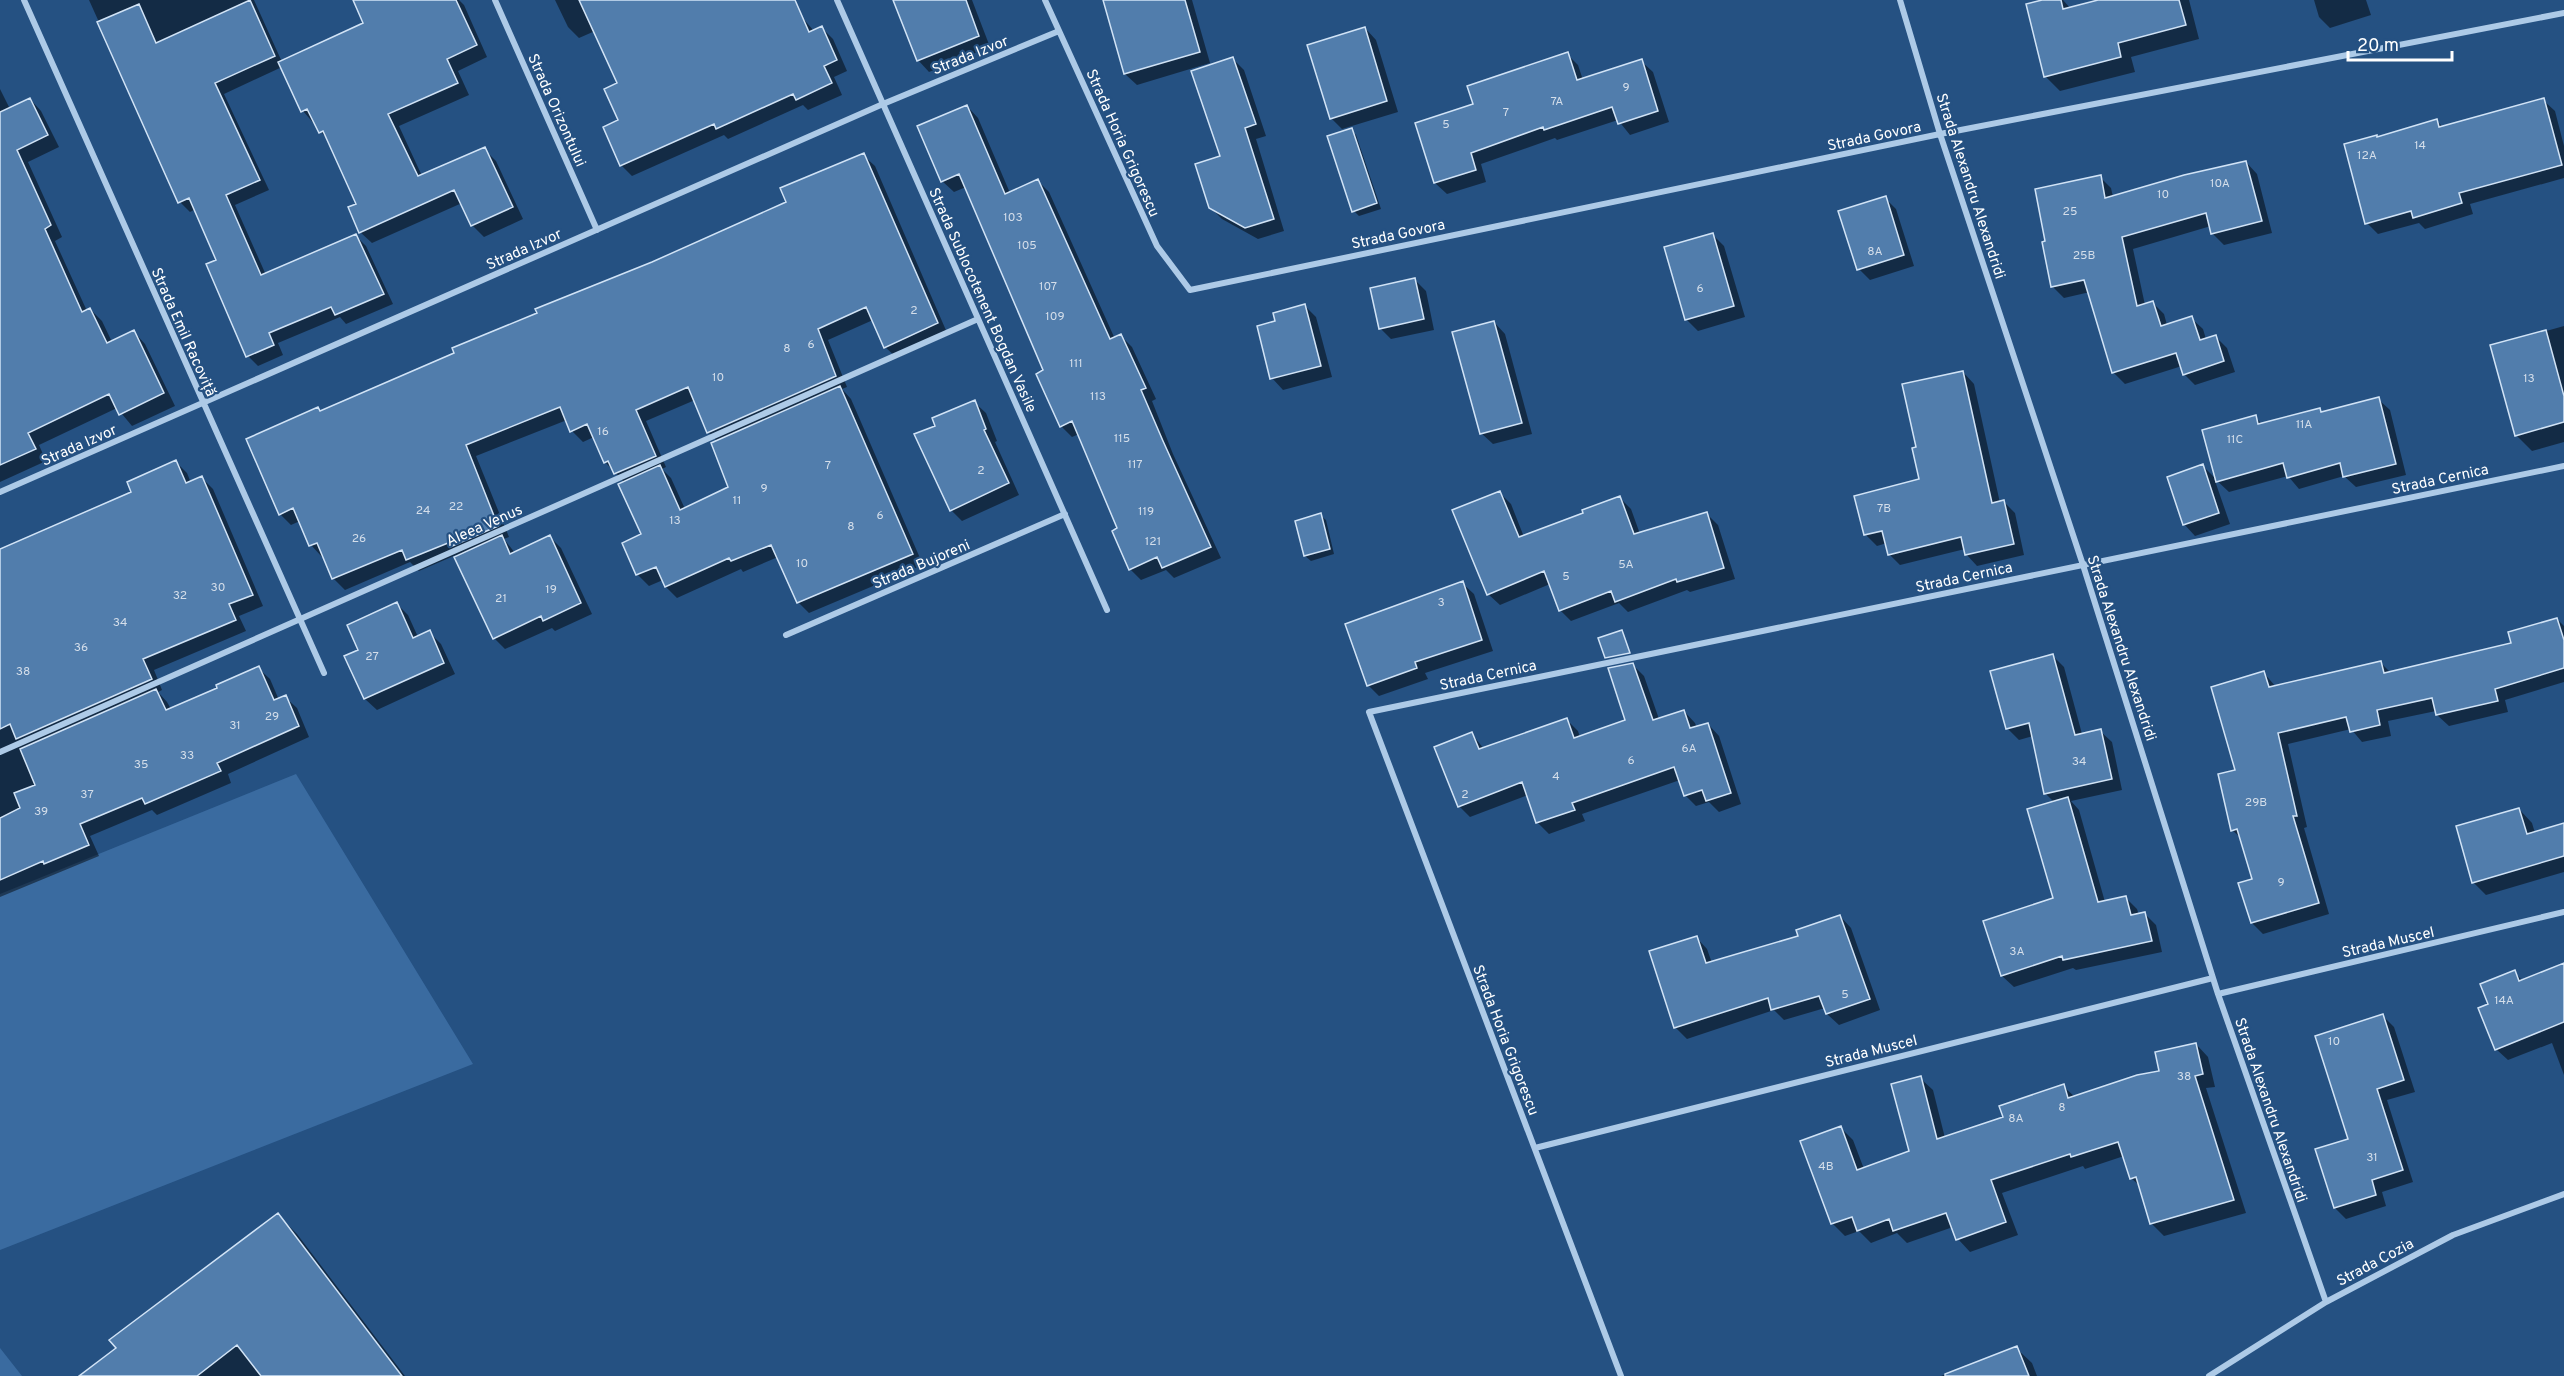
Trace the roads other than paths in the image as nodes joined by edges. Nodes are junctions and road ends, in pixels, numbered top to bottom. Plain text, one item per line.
1 (24, 0) edge
2 (495, 0) edge
3 (837, 0) edge
4 (1045, 0) edge
5 (1900, 0) edge
6 (2564, 13) edge
7 (1059, 31) junction
8 (883, 104) junction
9 (1940, 134) junction
10 (597, 230) junction
11 (1190, 290) joint
12 (978, 319) junction
13 (202, 404) junction
14 (2564, 466) edge
15 (0, 492) edge
16 (1065, 514) junction
17 (2083, 565) junction
18 (1107, 610) dead end
19 (300, 620) junction
20 (786, 635) dead end
21 (324, 674) dead end
22 (1369, 712) joint
23 (0, 752) edge
24 (2564, 912) edge
25 (2213, 978) junction
26 (2218, 994) junction
27 (1534, 1148) junction
28 (2564, 1194) edge
29 (2326, 1302) junction
30 (1621, 1376) edge
31 (2209, 1376) edge

1 - 13 street, Strada Emil Racoviță
2 - 10 street, Strada Orizontului
3 - 8 street, Strada Sublocotenent Bogdan Vasile
4 - 7 street, Strada Horia Grigorescu
5 - 9 street, Strada Alexandru Alexandridi
6 - 9 street, Strada Govora
7 - 8 street, Strada Izvor
7 - 11 street, Strada Horia Grigorescu
8 - 10 street, Strada Izvor
8 - 12 street, Strada Sublocotenent Bogdan Vasile
9 - 11 street, Strada Govora
9 - 17 street, Strada Alexandru Alexandridi
10 - 13 street, Strada Izvor
12 - 16 street, Strada Sublocotenent Bogdan Vasile
12 - 19 street, Aleea Venus
13 - 15 street, Strada Izvor
13 - 19 street, Strada Emil Racoviță
14 - 17 street, Strada Cernica
16 - 18 street, Strada Sublocotenent Bogdan Vasile
16 - 20 street, Strada Bujoreni
17 - 22 street, Strada Cernica
17 - 25 street, Strada Alexandru Alexandridi
19 - 21 street, Strada Emil Racoviță
19 - 23 street, Aleea Venus
22 - 27 street, Strada Horia Grigorescu
24 - 26 street, Strada Muscel
25 - 26 street, Strada Alexandru Alexandridi
25 - 27 street, Strada Muscel
26 - 29 street, Strada Alexandru Alexandridi
27 - 30 street, Strada Horia Grigorescu
28 - 29 street, Strada Cozia
29 - 31 street, Strada Cozia

